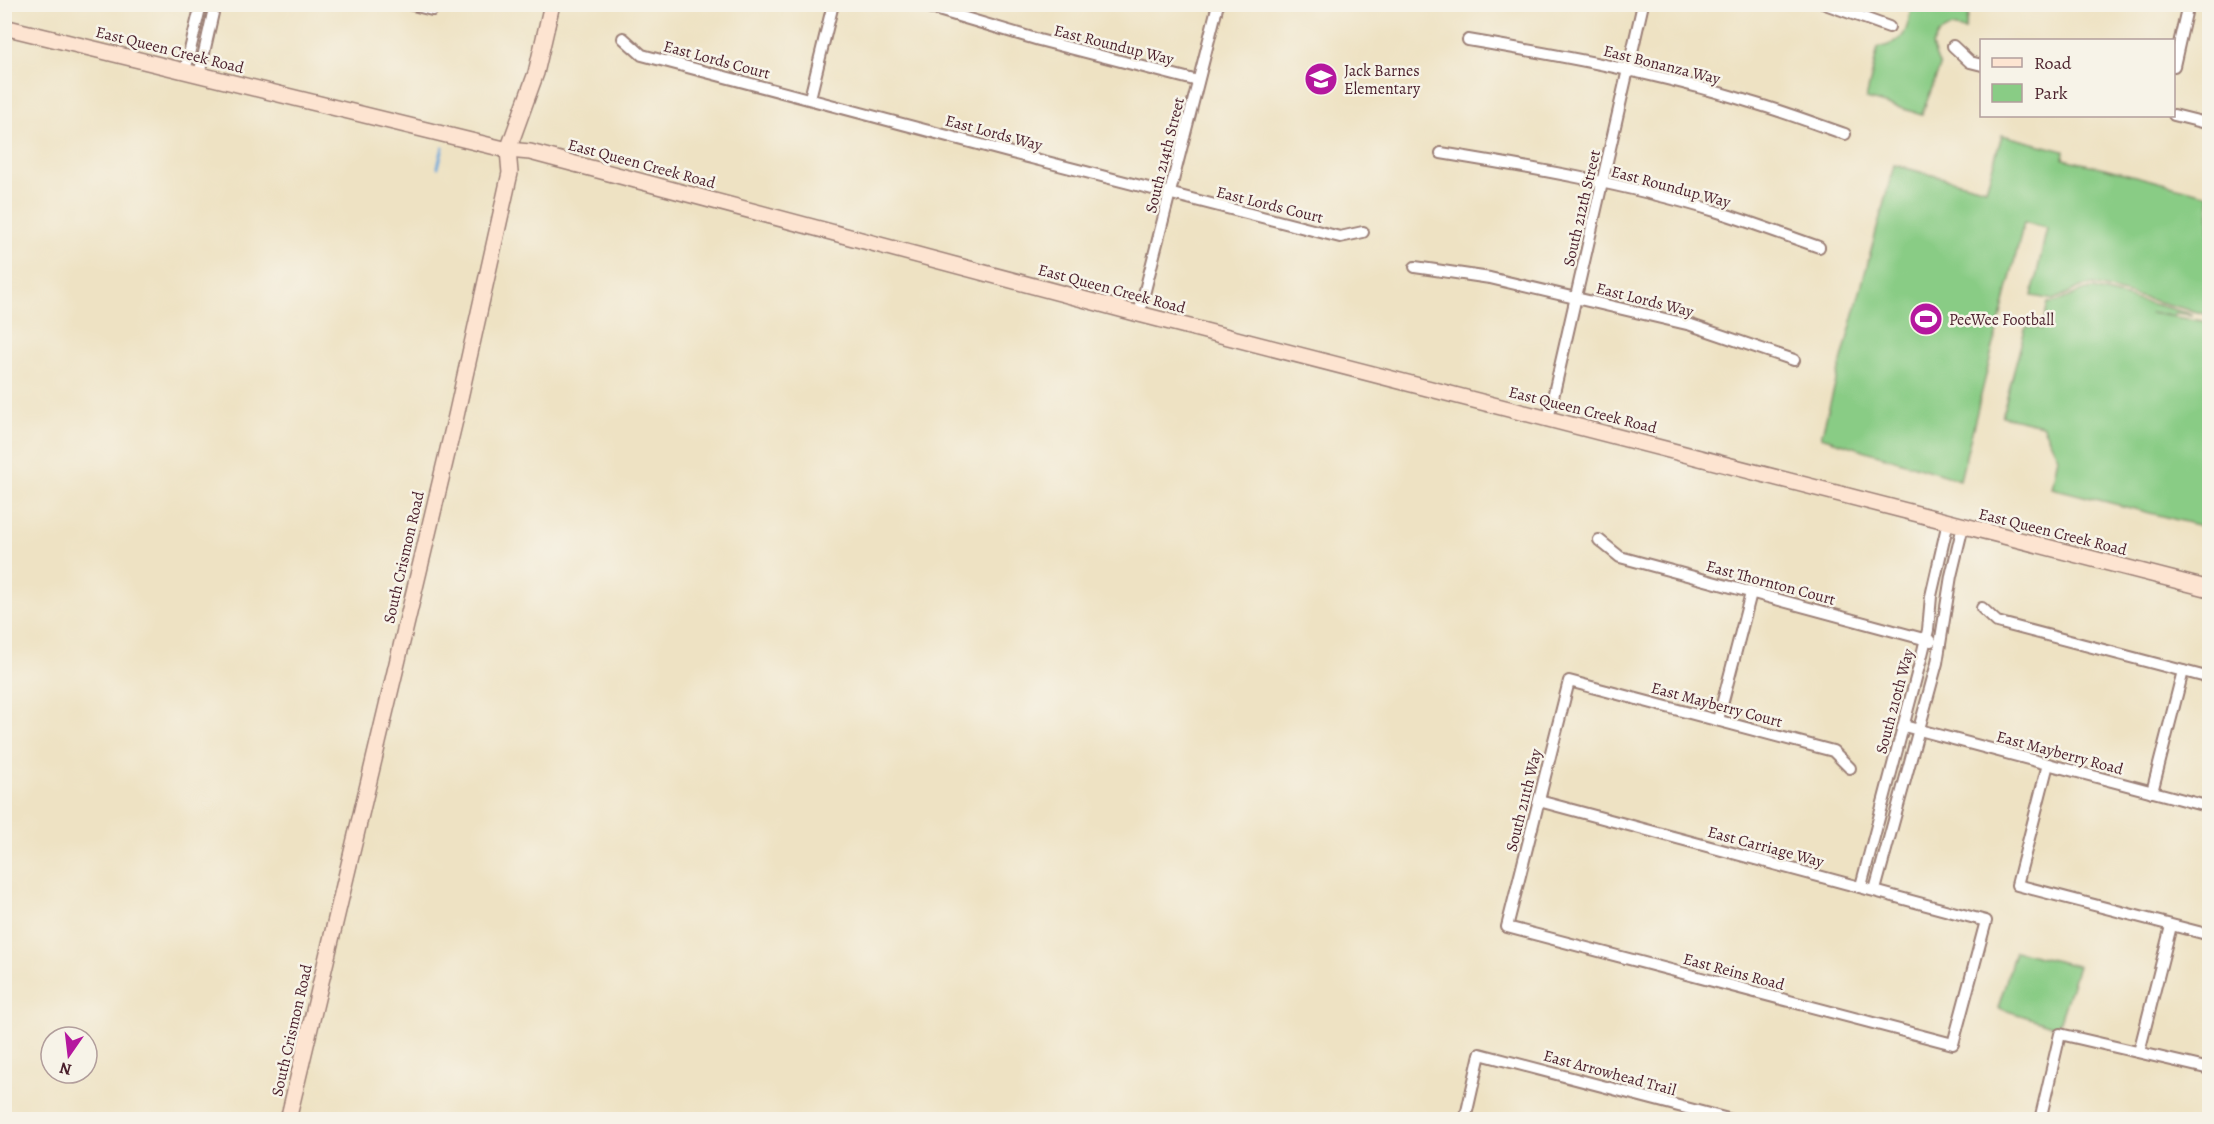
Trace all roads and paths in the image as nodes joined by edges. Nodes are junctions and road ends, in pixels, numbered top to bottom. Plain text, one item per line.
1 (201, 4) edge
2 (215, 4) edge
3 (409, 4) edge
4 (552, 4) edge
5 (833, 4) edge
6 (918, 4) edge
7 (1218, 4) edge
8 (1643, 4) edge
9 (1825, 4) edge
10 (2188, 4) edge
11 (433, 8) edge
12 (4, 27) edge
13 (1889, 27) dead end
14 (623, 38) dead end
15 (1468, 40) dead end
16 (1953, 46) dead end
17 (2175, 62) edge
18 (1980, 64) edge
19 (1628, 70) junction
20 (192, 73) junction
21 (1198, 81) junction
22 (810, 98) junction
23 (2175, 115) edge
24 (2210, 124) edge
25 (1845, 134) dead end
26 (508, 150) junction
27 (1442, 153) dead end
28 (1602, 183) junction
29 (1170, 194) junction
30 (1363, 232) dead end
31 (1819, 247) dead end
32 (1415, 267) dead end
33 (1576, 297) junction
34 (1139, 314) junction
35 (1794, 360) dead end
36 (1548, 419) junction
37 (1956, 524) junction
38 (1599, 540) dead end
39 (2210, 589) edge
40 (1751, 593) junction
41 (1982, 608) dead end
42 (1926, 640) junction
43 (1940, 644) junction
44 (2183, 671) junction
45 (2210, 678) edge
46 (1569, 681) joint
47 (1718, 720) junction
48 (1904, 726) junction
49 (1919, 730) junction
50 (2048, 764) junction
51 (1850, 768) dead end
52 (2152, 792) junction
53 (1539, 801) junction
54 (2210, 807) edge
55 (1861, 886) junction
56 (1875, 890) junction
57 (2171, 926) junction
58 (1507, 927) joint
59 (2210, 936) edge
60 (1953, 1044) joint
61 (2139, 1052) junction
62 (2210, 1069) edge
63 (288, 1119) edge
64 (1464, 1119) edge
65 (1732, 1119) edge
66 (2040, 1119) edge

1 - 20 street
2 - 20 street
3 - 11 street
4 - 26 main road, South Crismon Road
5 - 22 street
6 - 21 street, East Roundup Way
7 - 21 street, South 214th Street
8 - 19 street, South 212th Street
9 - 13 street
10 - 17 street
12 - 20 main road, East Queen Creek Road
14 - 22 street, East Lords Court
15 - 19 street, East Bonanza Way
16 - 18 street
19 - 25 street, East Bonanza Way
19 - 28 street, South 212th Street
20 - 26 main road, East Queen Creek Road
21 - 29 street, South 214th Street
22 - 29 street, East Lords Way
23 - 24 street
26 - 34 main road, East Queen Creek Road
26 - 63 main road, South Crismon Road
27 - 28 street, East Roundup Way
28 - 31 street, East Roundup Way
28 - 33 street, South 212th Street
29 - 30 street, East Lords Court
29 - 34 street, South 214th Street
32 - 33 street, East Lords Way
33 - 35 street, East Lords Way
33 - 36 street, South 212th Street
34 - 36 main road, East Queen Creek Road
36 - 37 main road, East Queen Creek Road
37 - 39 main road, East Queen Creek Road
37 - 42 street, South 210th Way
37 - 43 street, South 210th Way
38 - 40 street, East Thornton Court
40 - 42 street, East Thornton Court
40 - 47 street
41 - 44 street
42 - 43 street, East Thornton Court
42 - 48 street, South 210th Way
43 - 49 street, South 210th Way
44 - 45 street
44 - 52 street
46 - 47 street, East Mayberry Court
46 - 53 street, South 211th Way
47 - 51 street, East Mayberry Court
48 - 49 street, East Mayberry Road
48 - 55 street, South 210th Way
49 - 50 street, East Mayberry Road
49 - 56 street, South 210th Way
50 - 52 street, East Mayberry Road
50 - 57 street
52 - 54 street, East Mayberry Road
53 - 55 street, East Carriage Way
53 - 58 street, South 211th Way
55 - 56 street, East Carriage Way
56 - 60 street, East Carriage Way
57 - 59 street
57 - 61 street
58 - 60 street, East Reins Road
61 - 62 street
61 - 66 street
64 - 65 street, East Arrowhead Trail

